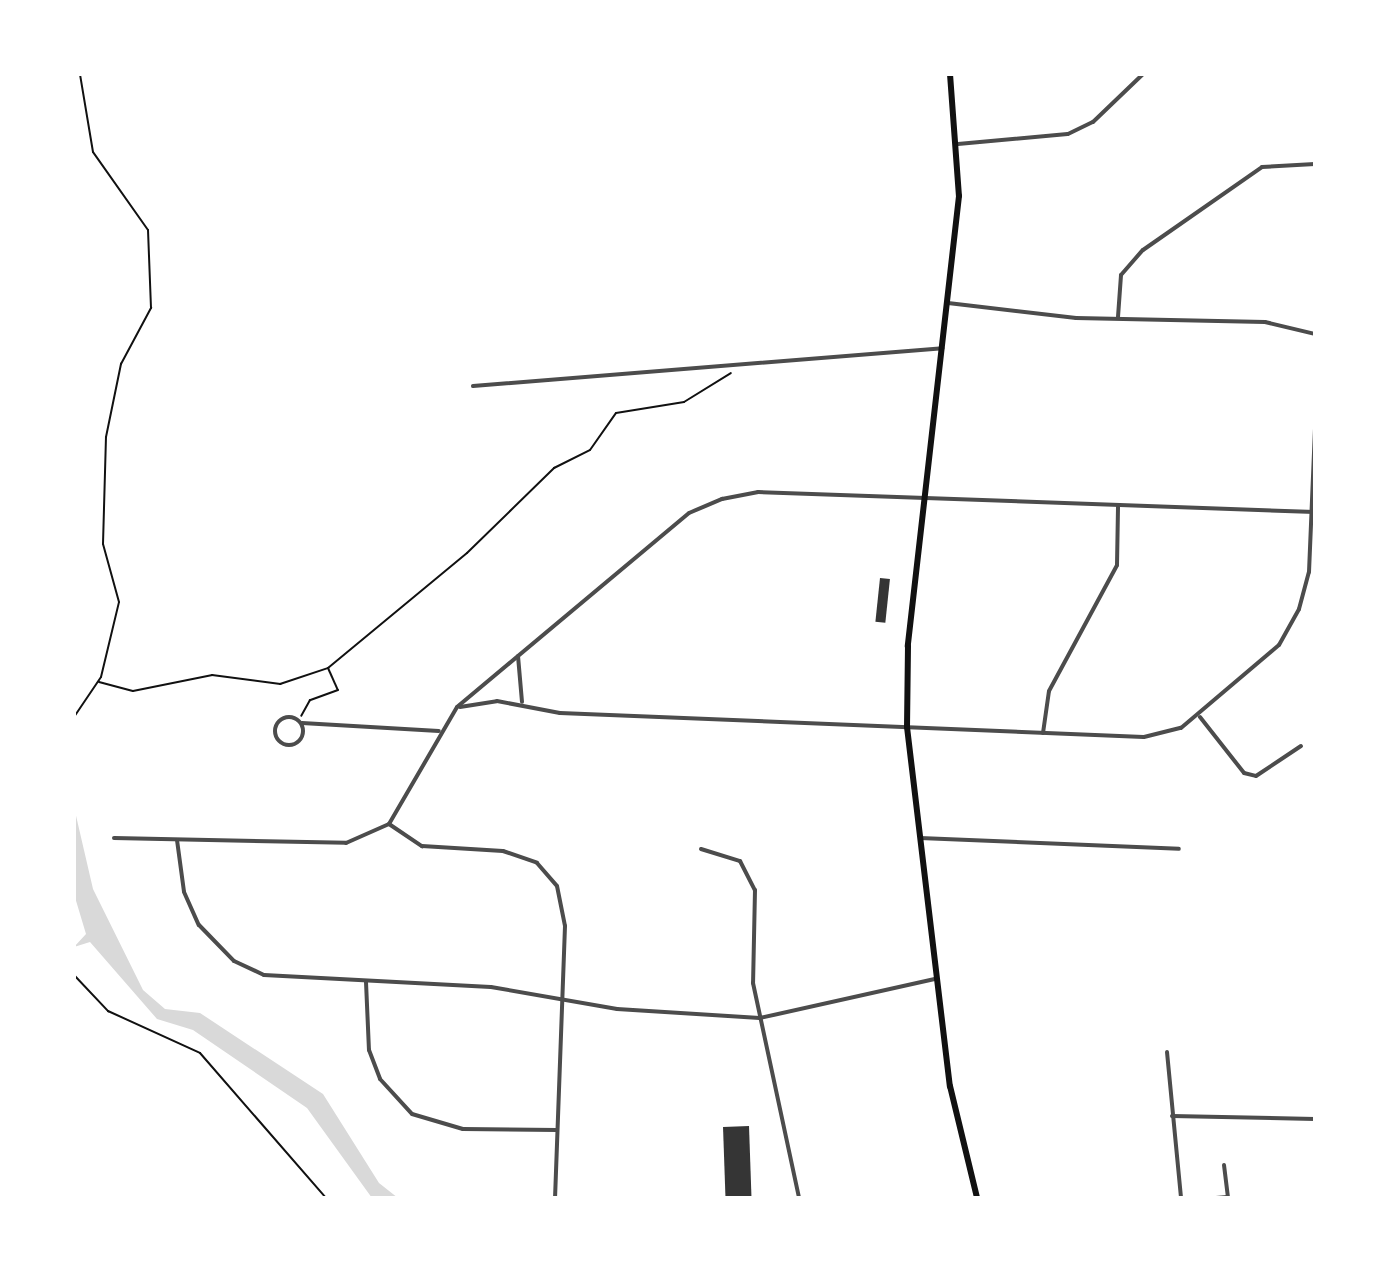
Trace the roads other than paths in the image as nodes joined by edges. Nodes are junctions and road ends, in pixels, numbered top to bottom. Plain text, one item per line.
1 (950, 74) edge
2 (1143, 74) edge
3 (958, 144) junction
4 (1315, 164) edge
5 (948, 303) junction
6 (1118, 317) junction
7 (1315, 334) edge
8 (942, 348) junction
9 (473, 386) dead end
10 (1315, 427) edge
11 (924, 497) junction
12 (1118, 505) junction
13 (1313, 512) edge
14 (518, 654) junction
15 (522, 702) junction
16 (457, 707) junction
17 (1200, 716) junction
18 (300, 722) junction
19 (907, 727) junction
20 (439, 731) junction
21 (1043, 733) junction
22 (1301, 746) dead end
23 (389, 824) junction
24 (114, 838) dead end
25 (918, 838) junction
26 (177, 840) junction
27 (701, 849) dead end
28 (1179, 849) dead end
29 (935, 979) junction
30 (366, 982) junction
31 (562, 1002) junction
32 (760, 1018) junction
33 (1167, 1052) dead end
34 (1172, 1116) junction
35 (1315, 1119) edge
36 (557, 1130) junction
37 (1224, 1165) dead end
38 (1228, 1197) edge
39 (555, 1198) edge
40 (799, 1198) edge
41 (977, 1198) edge
42 (1181, 1198) edge
43 (1216, 1198) edge

1 - 3 main road
2 - 3 street
3 - 5 main road
4 - 6 street
5 - 6 street
5 - 8 main road
6 - 7 street
8 - 9 street
8 - 11 main road
10 - 13 street
11 - 12 street
11 - 14 street
11 - 19 main road
12 - 13 street
12 - 21 street
13 - 17 street
14 - 15 street
14 - 16 street
15 - 16 street
15 - 19 street
16 - 20 street
17 - 21 street
17 - 22 street
18 - 18 street
18 - 20 street
19 - 21 street
19 - 25 main road
20 - 23 street
23 - 26 street
23 - 31 street
24 - 26 street
25 - 28 street
25 - 29 main road
26 - 30 street
27 - 32 street
29 - 32 street
29 - 41 main road
30 - 31 street
30 - 36 street
31 - 32 street
31 - 36 street
32 - 40 street
33 - 34 street
34 - 35 street
34 - 42 street
36 - 39 street
37 - 38 street
38 - 43 street

